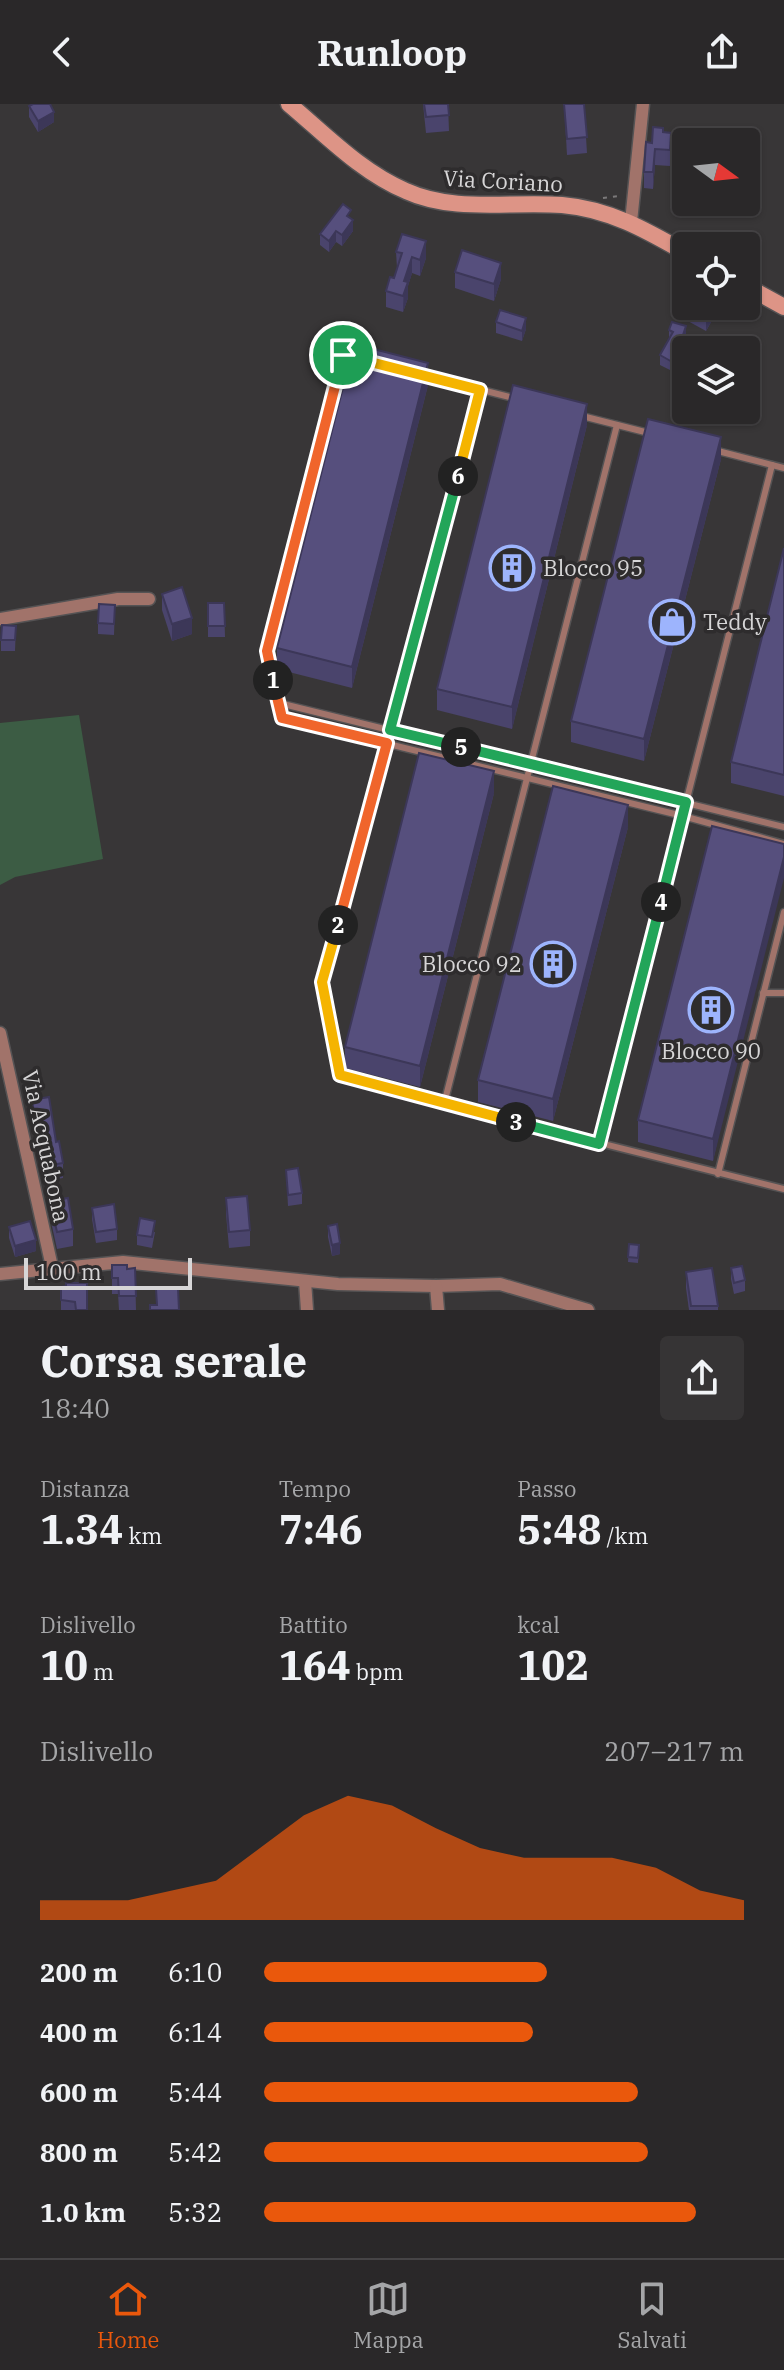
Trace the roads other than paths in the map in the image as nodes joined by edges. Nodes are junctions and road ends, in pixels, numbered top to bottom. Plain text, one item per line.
1 (289, 104) edge
2 (643, 104) edge
3 (631, 222) junction
4 (672, 245) edge
5 (760, 294) edge
6 (784, 307) edge
7 (359, 359) edge
8 (420, 374) edge
9 (480, 390) junction
10 (526, 402) edge
11 (571, 413) edge
12 (617, 425) junction
13 (659, 436) edge
14 (701, 447) edge
15 (772, 465) junction
16 (784, 468) edge
17 (149, 599) dead end
18 (0, 619) edge
19 (279, 703) junction
20 (390, 730) junction
21 (387, 743) junction
22 (531, 764) junction
23 (527, 778) junction
24 (686, 802) junction
25 (683, 816) junction
26 (784, 827) edge
27 (784, 844) edge
28 (784, 912) edge
29 (763, 993) junction
30 (784, 993) edge
31 (0, 1033) edge
32 (444, 1104) junction
33 (599, 1144) junction
34 (718, 1174) junction
35 (784, 1189) edge
36 (52, 1267) junction
37 (0, 1274) edge
38 (305, 1281) junction
39 (436, 1286) junction
40 (307, 1310) edge
41 (438, 1310) edge
42 (588, 1310) edge

1 - 3 main road, Via Coriano
2 - 3 street
3 - 4 main road, Via Coriano
5 - 6 main road
7 - 19 lane
8 - 9 lane
9 - 10 lane
9 - 20 lane
11 - 12 lane
12 - 13 lane
12 - 22 lane
14 - 15 lane
15 - 16 lane
15 - 24 lane
17 - 18 street
19 - 20 lane
19 - 21 lane
20 - 21 lane
20 - 22 lane
21 - 23 lane
21 - 32 lane
22 - 23 lane
22 - 24 lane
23 - 25 lane
23 - 32 lane
24 - 25 lane
24 - 26 lane
25 - 27 lane
25 - 33 lane
28 - 29 lane
29 - 30 lane
29 - 34 lane
31 - 36 street, Via Acquabona
32 - 33 lane
33 - 34 lane
34 - 35 lane
36 - 37 street
36 - 38 street
38 - 39 street
38 - 40 street
39 - 41 street
39 - 42 street

